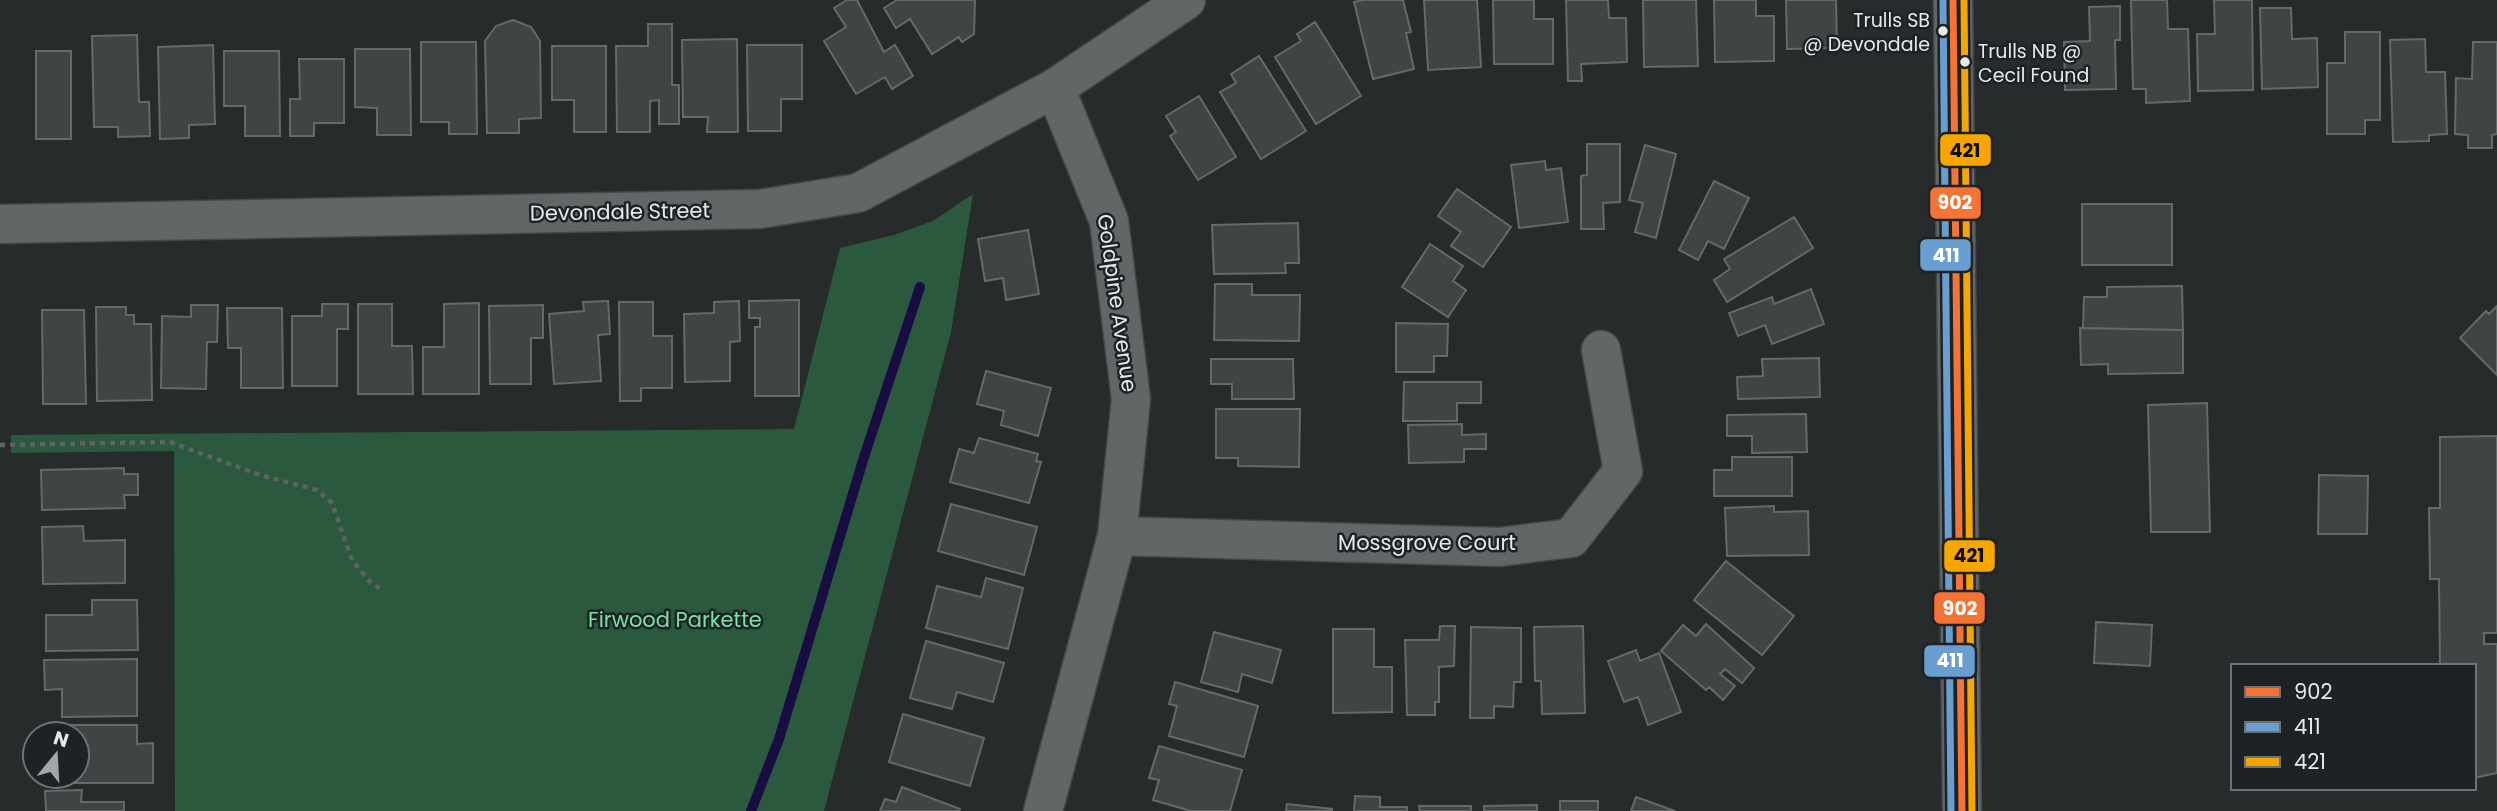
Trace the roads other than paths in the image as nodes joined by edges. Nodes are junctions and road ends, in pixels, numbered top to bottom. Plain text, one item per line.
1 (1186, 0) edge
2 (1953, 0) edge
3 (1055, 88) junction
4 (0, 224) edge
5 (1601, 350) dead end
6 (1117, 536) junction
7 (1043, 811) edge
8 (1962, 811) edge

1 - 3 street, Devondale Street
2 - 8 street
3 - 4 street, Devondale Street
3 - 6 street, Goldpine Avenue
5 - 6 street, Mossgrove Court
6 - 7 street, Goldpine Avenue

